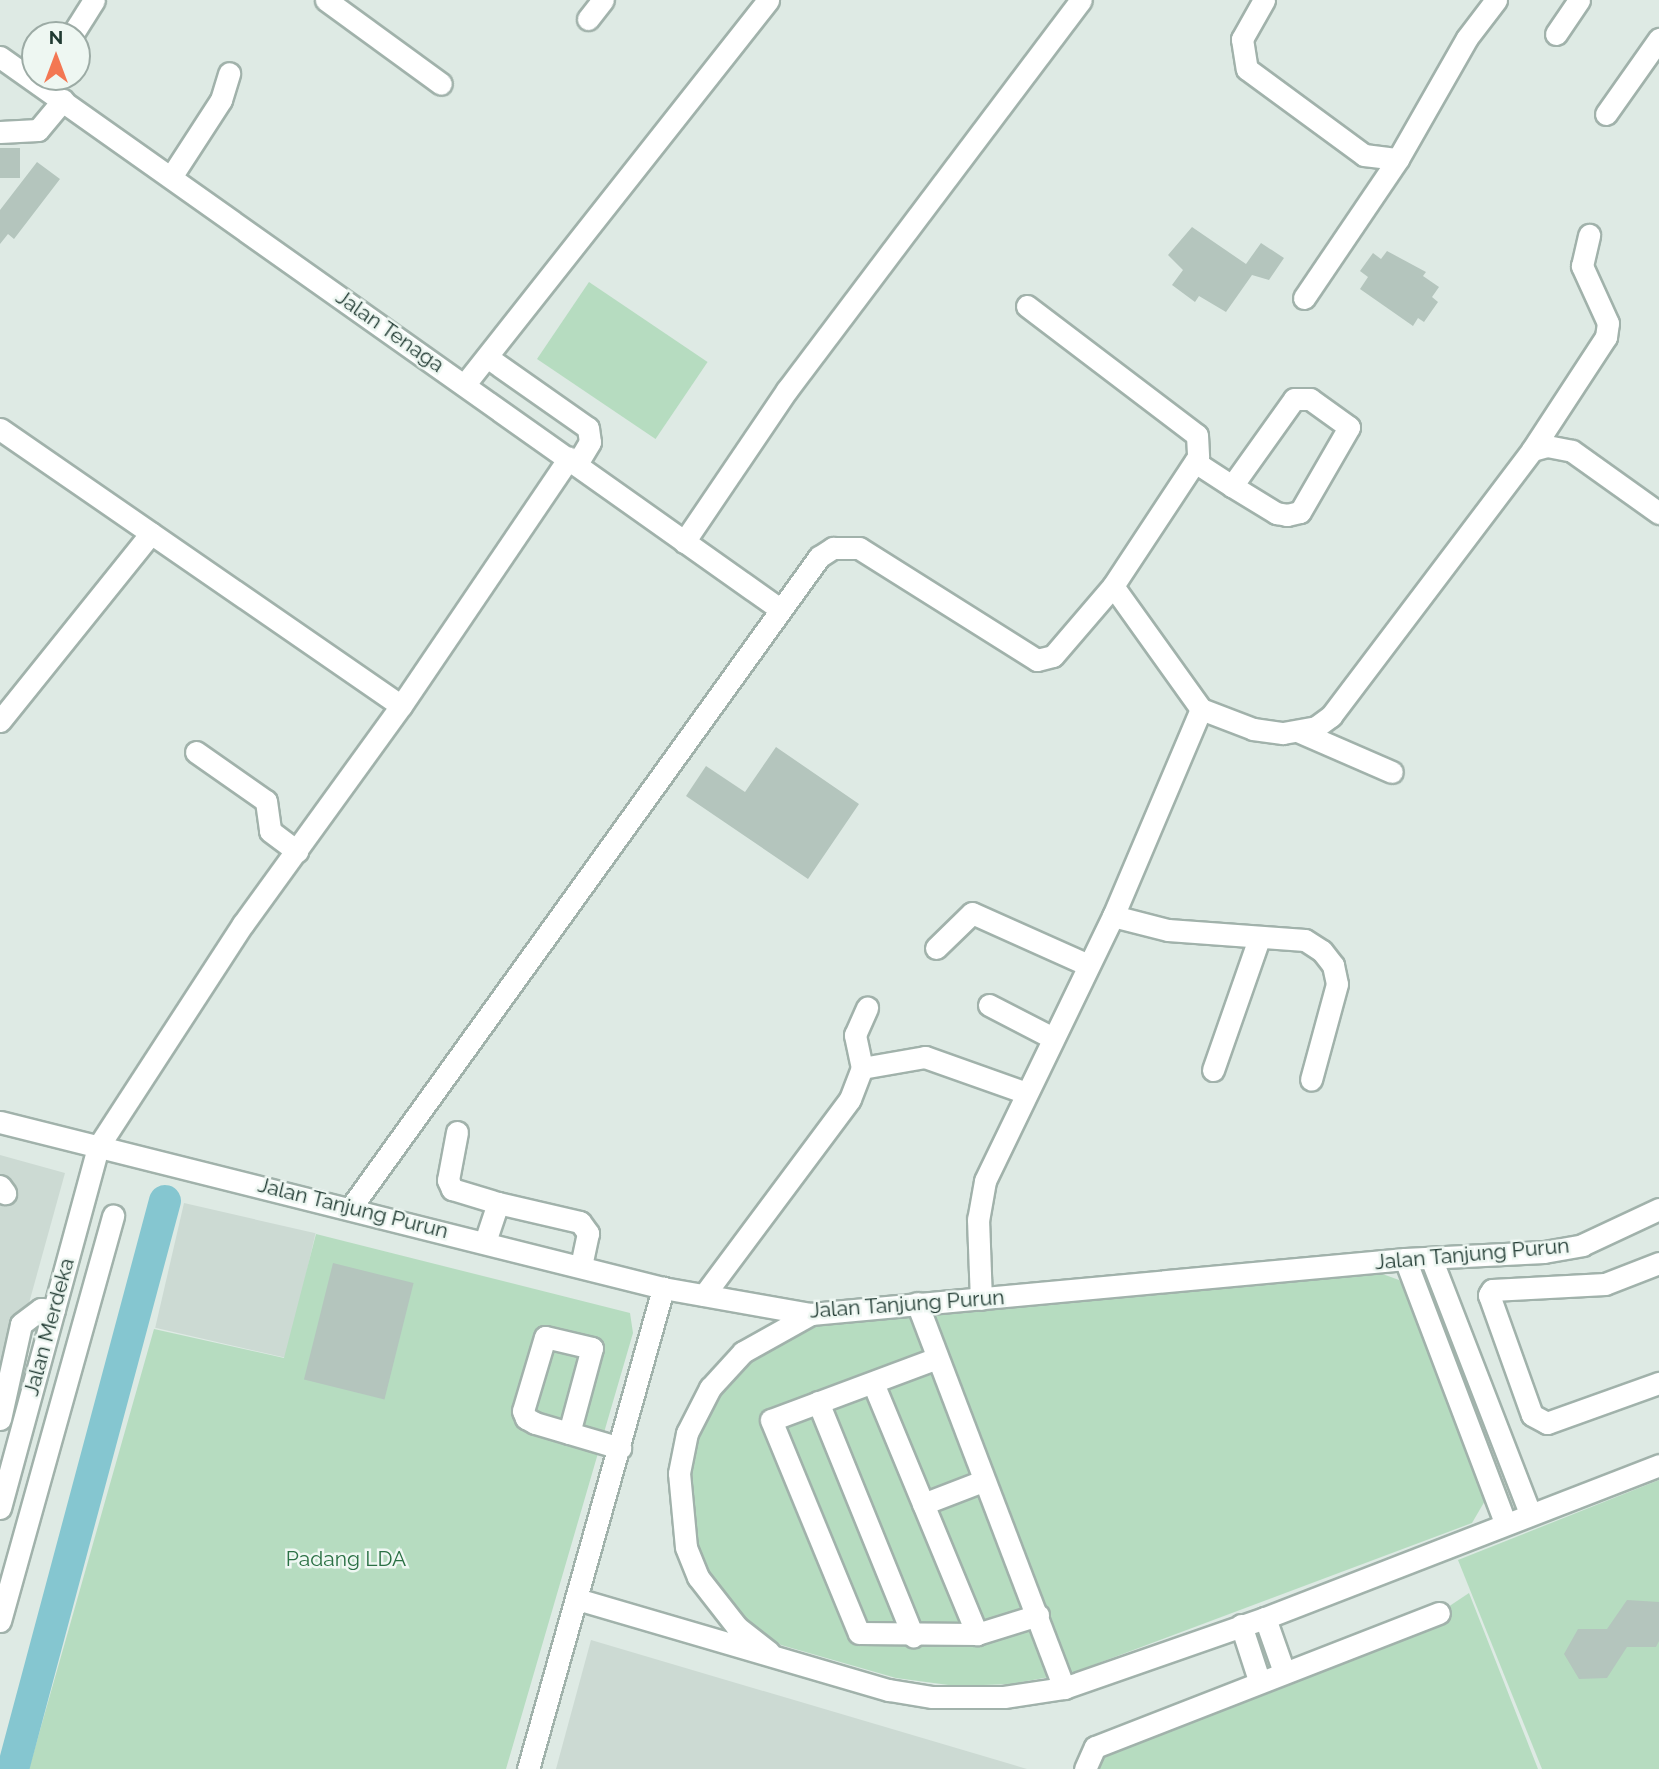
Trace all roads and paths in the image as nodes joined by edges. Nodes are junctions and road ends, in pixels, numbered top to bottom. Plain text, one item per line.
1 (94, 0) edge
2 (603, 0) edge
3 (768, 0) edge
4 (1081, 0) edge
5 (1264, 0) edge
6 (1579, 0) edge
7 (332, 2) edge
8 (1485, 4) edge
9 (587, 19) dead end
10 (81, 21) edge
11 (1556, 34) dead end
12 (1659, 38) edge
13 (0, 57) edge
14 (21, 69) edge
15 (229, 73) dead end
16 (441, 83) dead end
17 (53, 91) edge
18 (63, 100) junction
19 (1606, 114) dead end
20 (0, 132) edge
21 (1398, 159) junction
22 (171, 177) junction
23 (1589, 235) dead end
24 (1304, 298) dead end
25 (1027, 306) dead end
26 (487, 356) junction
27 (465, 384) junction
28 (0, 429) edge
29 (1532, 450) junction
30 (573, 461) junction
31 (1195, 463) junction
32 (1232, 485) junction
33 (1659, 513) edge
34 (151, 533) junction
35 (684, 542) junction
36 (1114, 586) junction
37 (777, 607) junction
38 (401, 706) junction
39 (1201, 709) junction
40 (0, 722) edge
41 (1300, 732) junction
42 (196, 752) dead end
43 (1392, 772) dead end
44 (297, 851) junction
45 (1114, 916) junction
46 (1259, 939) junction
47 (936, 948) dead end
48 (1088, 965) junction
49 (989, 1005) dead end
50 (867, 1008) dead end
51 (1051, 1037) junction
52 (862, 1068) junction
53 (1213, 1070) dead end
54 (1311, 1080) dead end
55 (1024, 1092) junction
56 (0, 1122) edge
57 (457, 1132) dead end
58 (98, 1147) junction
59 (498, 1203) junction
60 (352, 1206) junction
61 (1659, 1209) edge
62 (113, 1215) dead end
63 (485, 1242) junction
64 (1431, 1258) junction
65 (1405, 1259) junction
66 (1659, 1264) edge
67 (581, 1266) junction
68 (663, 1287) junction
69 (704, 1295) junction
70 (981, 1299) junction
71 (917, 1303) junction
72 (54, 1310) junction
73 (811, 1314) junction
74 (937, 1358) junction
75 (10, 1374) junction
76 (35, 1379) junction
77 (873, 1383) junction
78 (1659, 1383) edge
79 (818, 1402) junction
80 (0, 1419) edge
81 (569, 1433) junction
82 (620, 1448) junction
83 (1659, 1465) edge
84 (983, 1481) junction
85 (923, 1504) junction
86 (0, 1508) edge
87 (1530, 1513) junction
88 (1506, 1522) junction
89 (577, 1599) junction
90 (1439, 1613) dead end
91 (1038, 1615) junction
92 (1265, 1618) junction
93 (0, 1621) edge
94 (1241, 1625) junction
95 (977, 1634) junction
96 (913, 1636) junction
97 (776, 1658) junction
98 (1284, 1672) junction
99 (1259, 1680) junction
100 (1064, 1688) junction
101 (528, 1769) edge
102 (1085, 1769) edge

1 - 10 street
2 - 9 street
3 - 26 street
4 - 35 street
5 - 21 street
6 - 11 street
7 - 16 street
8 - 21 street
12 - 19 street
13 - 14 street, Jalan Tenaga
15 - 22 street
17 - 18 street, Jalan Tenaga
18 - 20 street
18 - 22 street, Jalan Tenaga
21 - 24 street
22 - 27 street, Jalan Tenaga
23 - 29 street
25 - 31 street
26 - 27 street
26 - 30 street, Jalan Merdeka
27 - 30 street, Jalan Tenaga
28 - 34 street
29 - 33 street
29 - 41 street
30 - 35 street, Jalan Tenaga
30 - 38 street, Jalan Merdeka
31 - 32 street
31 - 36 street
32 - 32 street
34 - 38 street
34 - 40 street
35 - 37 street, Jalan Tenaga
36 - 37 street
36 - 39 street
37 - 60 street
38 - 44 street, Jalan Merdeka
39 - 41 street
39 - 45 street
41 - 43 street
42 - 44 street
44 - 58 street, Jalan Merdeka
45 - 46 street
45 - 48 street
46 - 53 street
46 - 54 street
47 - 48 street
48 - 51 street
49 - 51 street
50 - 52 street
51 - 55 street
52 - 55 street
52 - 69 street
55 - 70 street
56 - 58 street, Jalan Tanjung Purun
57 - 59 street
58 - 60 street, Jalan Tanjung Purun
58 - 72 street, Jalan Merdeka
59 - 63 street
59 - 67 street
60 - 63 street, Jalan Tanjung Purun
61 - 64 street, Jalan Tanjung Purun
62 - 93 street
63 - 67 street, Jalan Tanjung Purun
64 - 65 street, Jalan Tanjung Purun
64 - 87 street
65 - 70 street, Jalan Tanjung Purun
65 - 88 street
66 - 78 street
67 - 68 street, Jalan Tanjung Purun
68 - 69 street, Jalan Tanjung Purun
68 - 82 street
69 - 73 street, Jalan Tanjung Purun
70 - 71 street, Jalan Tanjung Purun
71 - 73 street, Jalan Tanjung Purun
71 - 74 street
72 - 75 street
72 - 76 street, Jalan Merdeka
73 - 97 street
74 - 77 street
74 - 84 street
75 - 76 street
75 - 80 street
76 - 86 street, Jalan Merdeka
77 - 79 street
77 - 85 street
79 - 96 street
79 - 96 street
81 - 81 street
81 - 82 street
82 - 89 street
83 - 87 street
84 - 85 street
84 - 91 street
85 - 95 street
87 - 88 street
88 - 92 street
89 - 97 street
89 - 101 street
90 - 98 street
91 - 95 street
91 - 100 street
92 - 94 street
92 - 98 street
94 - 99 street
94 - 100 street
95 - 96 street
97 - 100 street
98 - 99 street
99 - 102 street

